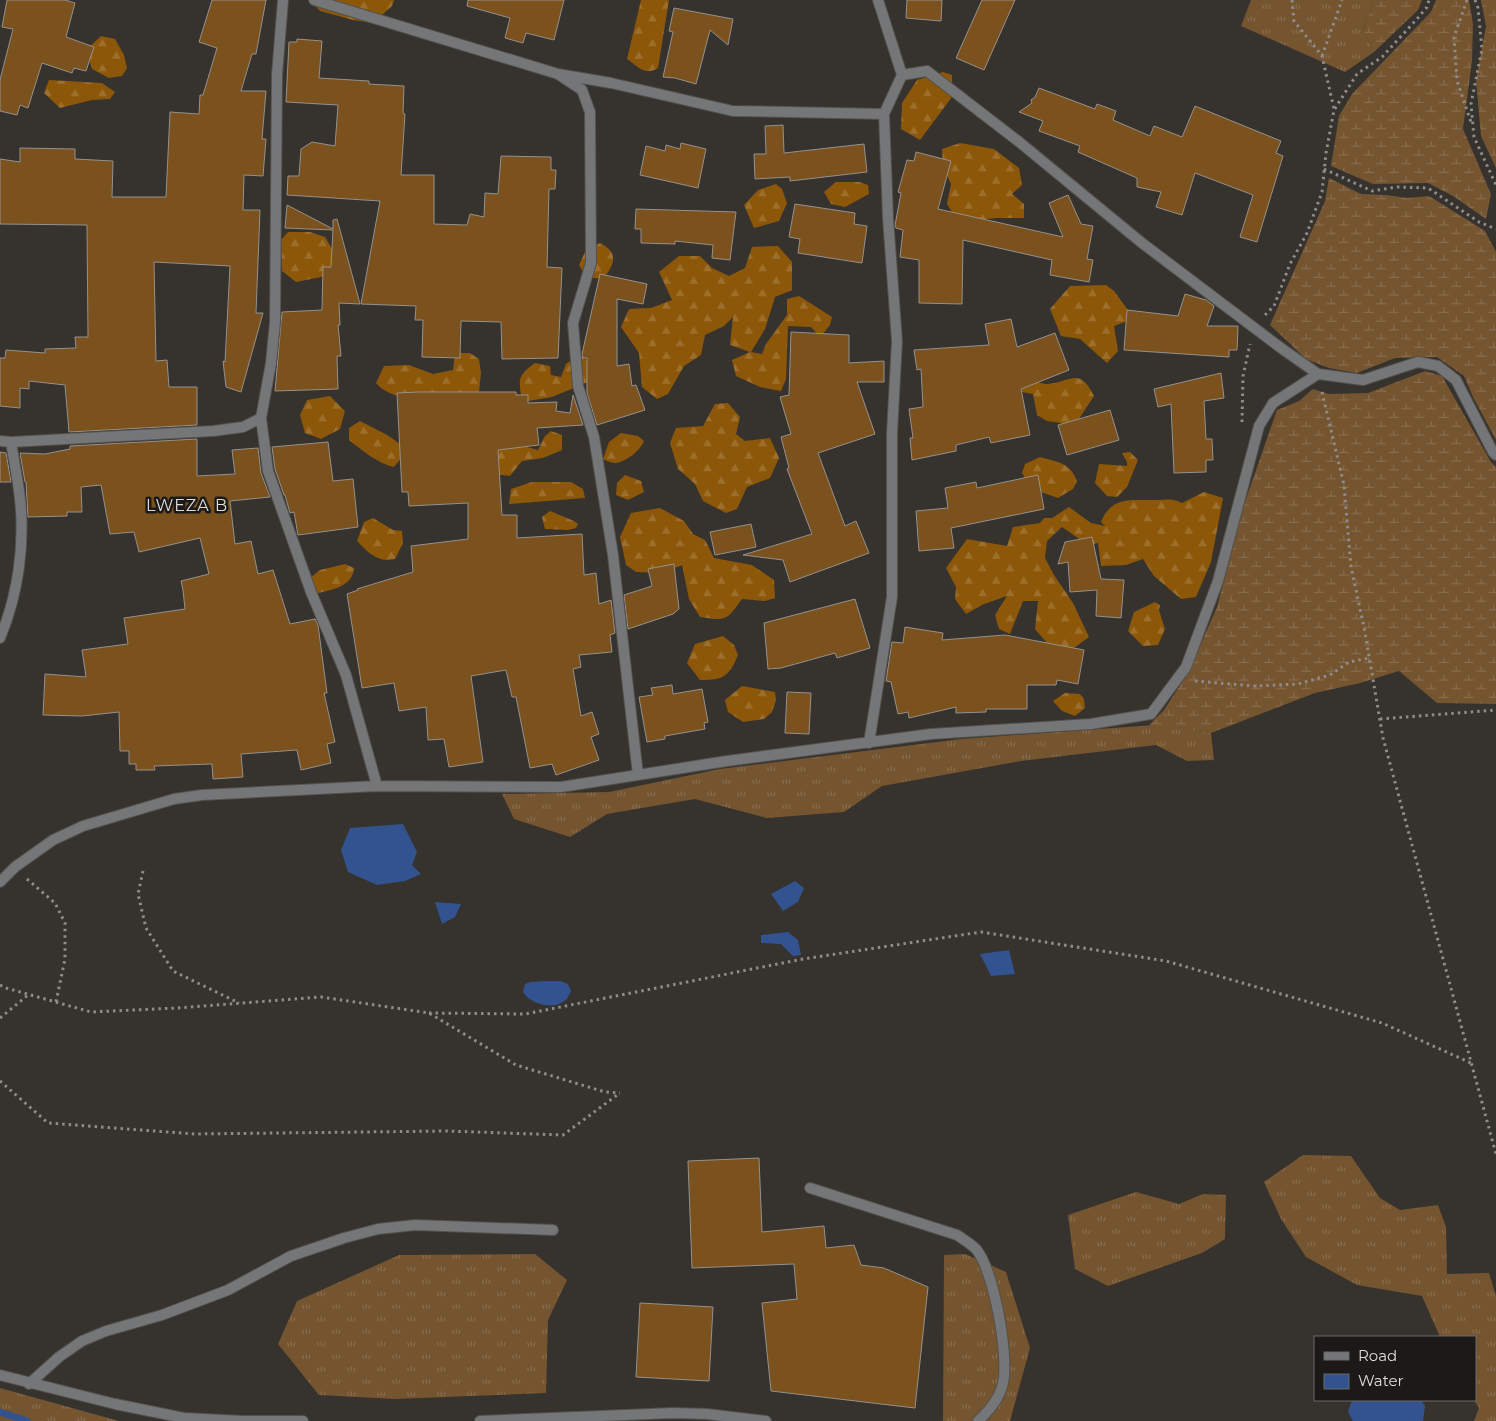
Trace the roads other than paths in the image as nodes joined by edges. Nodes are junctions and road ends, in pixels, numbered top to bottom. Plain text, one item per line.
1 (283, 0) edge
2 (314, 0) edge
3 (878, 0) edge
4 (558, 74) junction
5 (902, 75) junction
6 (884, 114) junction
7 (1318, 374) junction
8 (261, 418) junction
9 (0, 441) edge
10 (11, 442) junction
11 (1496, 455) edge
12 (0, 638) edge
13 (869, 743) junction
14 (638, 775) junction
15 (377, 786) junction
16 (0, 882) edge
17 (810, 1188) dead end
18 (553, 1230) dead end
19 (0, 1375) edge
20 (29, 1384) junction
21 (303, 1421) edge
22 (480, 1421) edge
23 (766, 1421) edge
24 (978, 1421) edge

1 - 8 street
2 - 4 street
3 - 5 street
4 - 6 street
4 - 14 street
5 - 6 street
5 - 7 street
6 - 13 street
7 - 11 street
7 - 13 street
8 - 10 street
8 - 15 street
9 - 10 street
10 - 12 street
13 - 14 street
14 - 15 street
15 - 16 street
17 - 24 street
18 - 20 street
19 - 20 street
20 - 21 street
22 - 23 street

